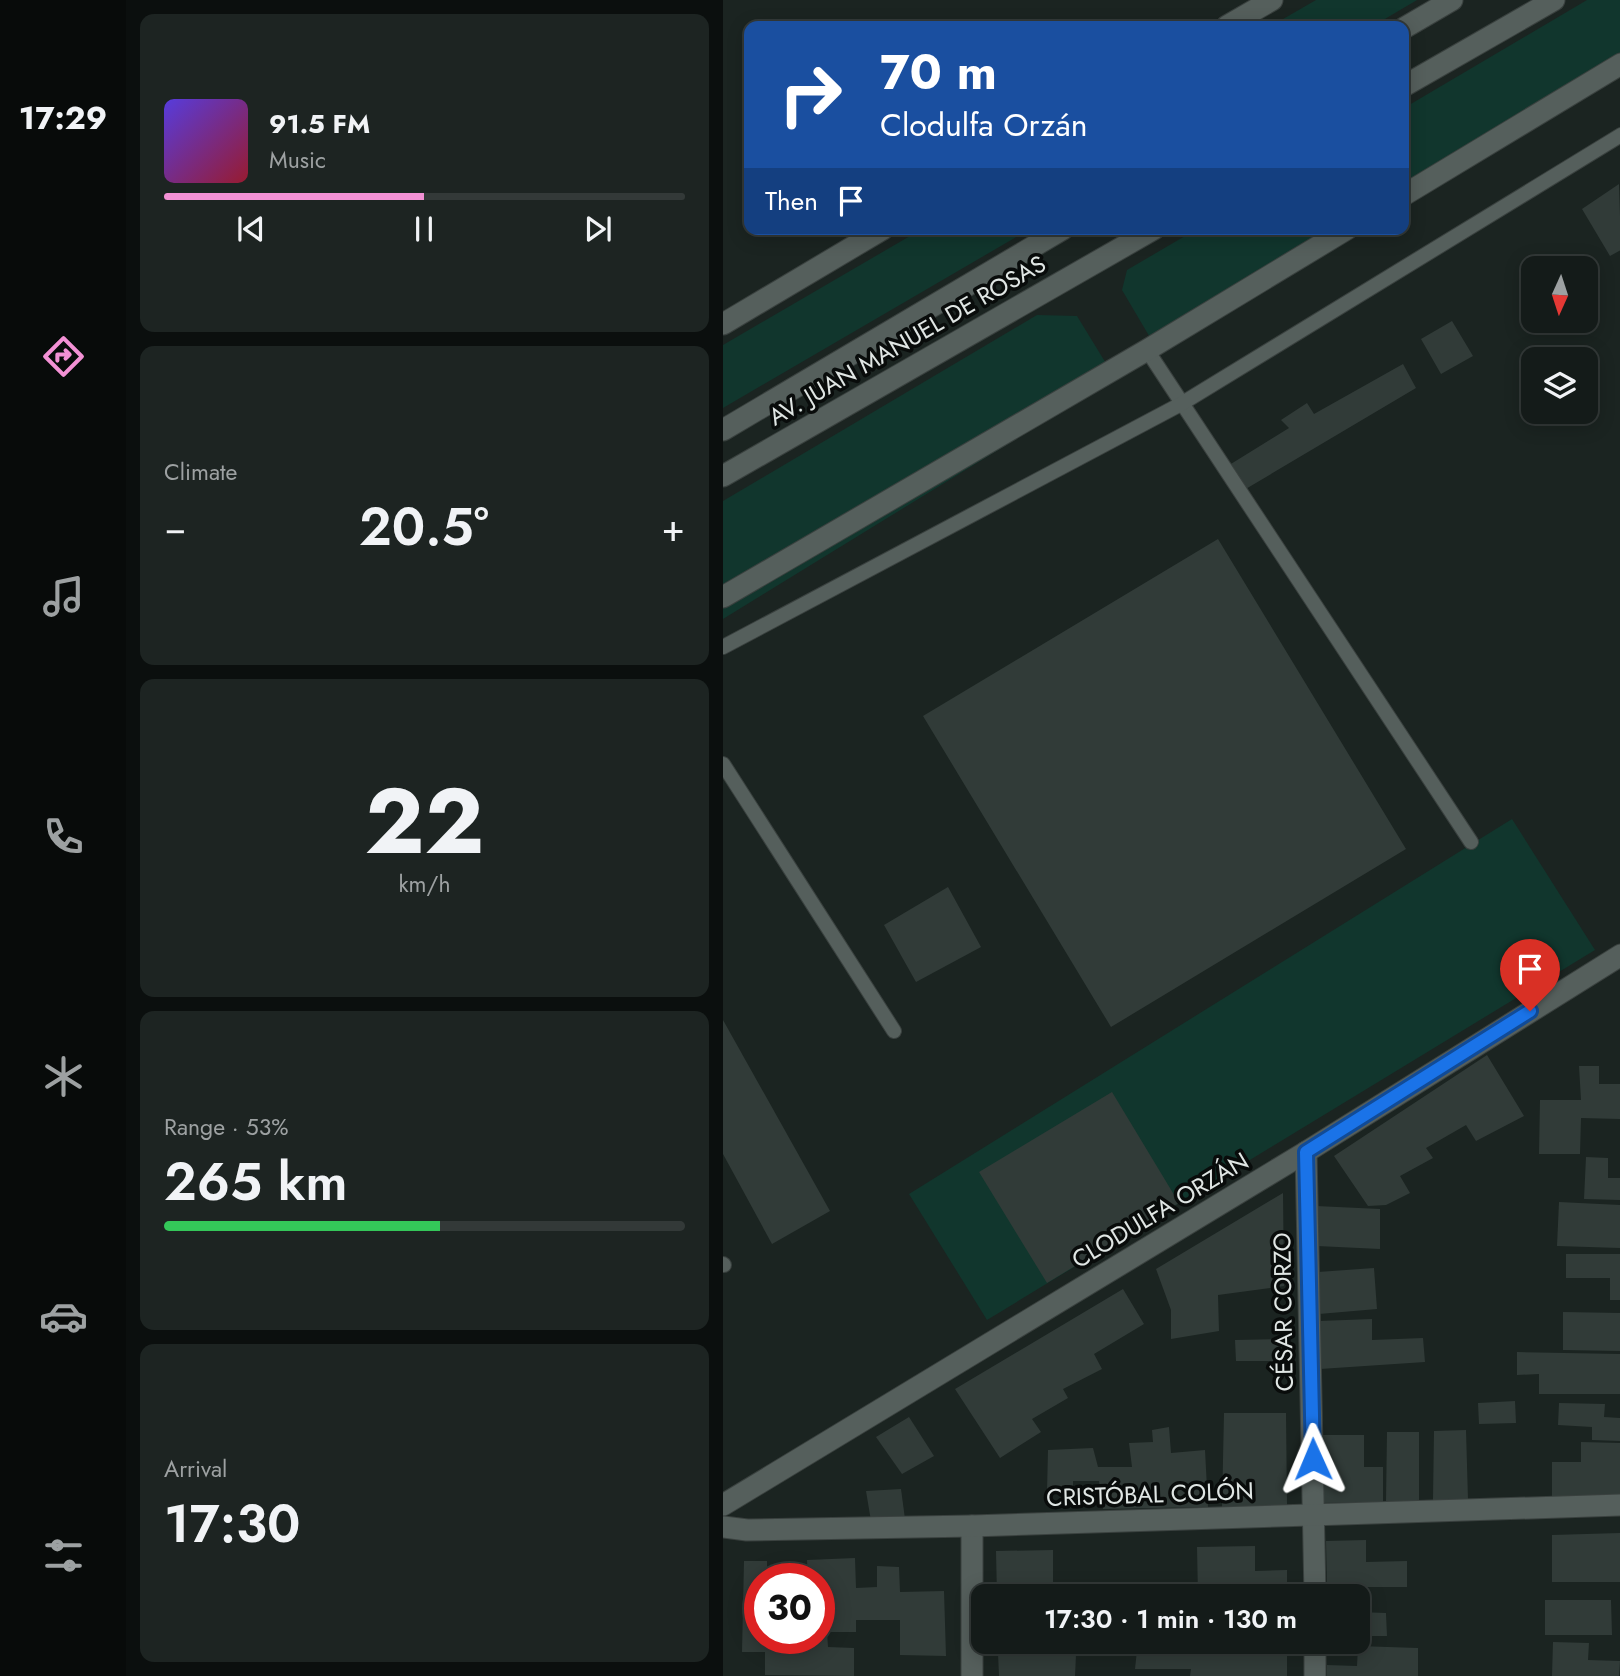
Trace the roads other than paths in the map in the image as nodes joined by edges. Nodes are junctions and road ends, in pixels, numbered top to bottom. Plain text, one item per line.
1 (1272, 0) edge
2 (1452, 0) edge
3 (1554, 0) edge
4 (1236, 21) edge
5 (1409, 25) edge
6 (1620, 64) edge
7 (1409, 83) edge
8 (1620, 135) edge
9 (1409, 192) edge
10 (873, 235) edge
11 (1053, 235) edge
12 (1143, 235) edge
13 (1337, 235) edge
14 (723, 324) edge
15 (1147, 350) junction
16 (1181, 404) junction
17 (723, 430) edge
18 (723, 476) edge
19 (723, 597) edge
20 (723, 648) edge
21 (723, 764) edge
22 (1471, 842) dead end
23 (1620, 954) edge
24 (894, 1031) dead end
25 (1306, 1152) junction
26 (723, 1505) edge
27 (1620, 1505) edge
28 (1315, 1514) junction
29 (972, 1526) junction
30 (723, 1527) edge
31 (1315, 1584) edge
32 (1315, 1654) edge
33 (972, 1676) edge
34 (1315, 1676) edge

1 - 4 street
2 - 5 street
3 - 7 street
6 - 9 street
8 - 16 lane
10 - 14 street
11 - 17 street, AV. JUAN MANUEL DE ROSAS
12 - 18 street, AV. JUAN MANUEL DE ROSAS
13 - 15 street
15 - 16 lane
15 - 19 street
16 - 20 lane
16 - 22 lane
21 - 24 lane
23 - 25 street, CLODULFA ORZÁN
25 - 26 street, CLODULFA ORZÁN
25 - 28 street, CÉSAR CORZO
27 - 28 street, CRISTÓBAL COLÓN
28 - 29 street, CRISTÓBAL COLÓN
28 - 31 street, CÉSAR CORZO
29 - 30 street, CRISTÓBAL COLÓN
29 - 33 street
32 - 34 street

